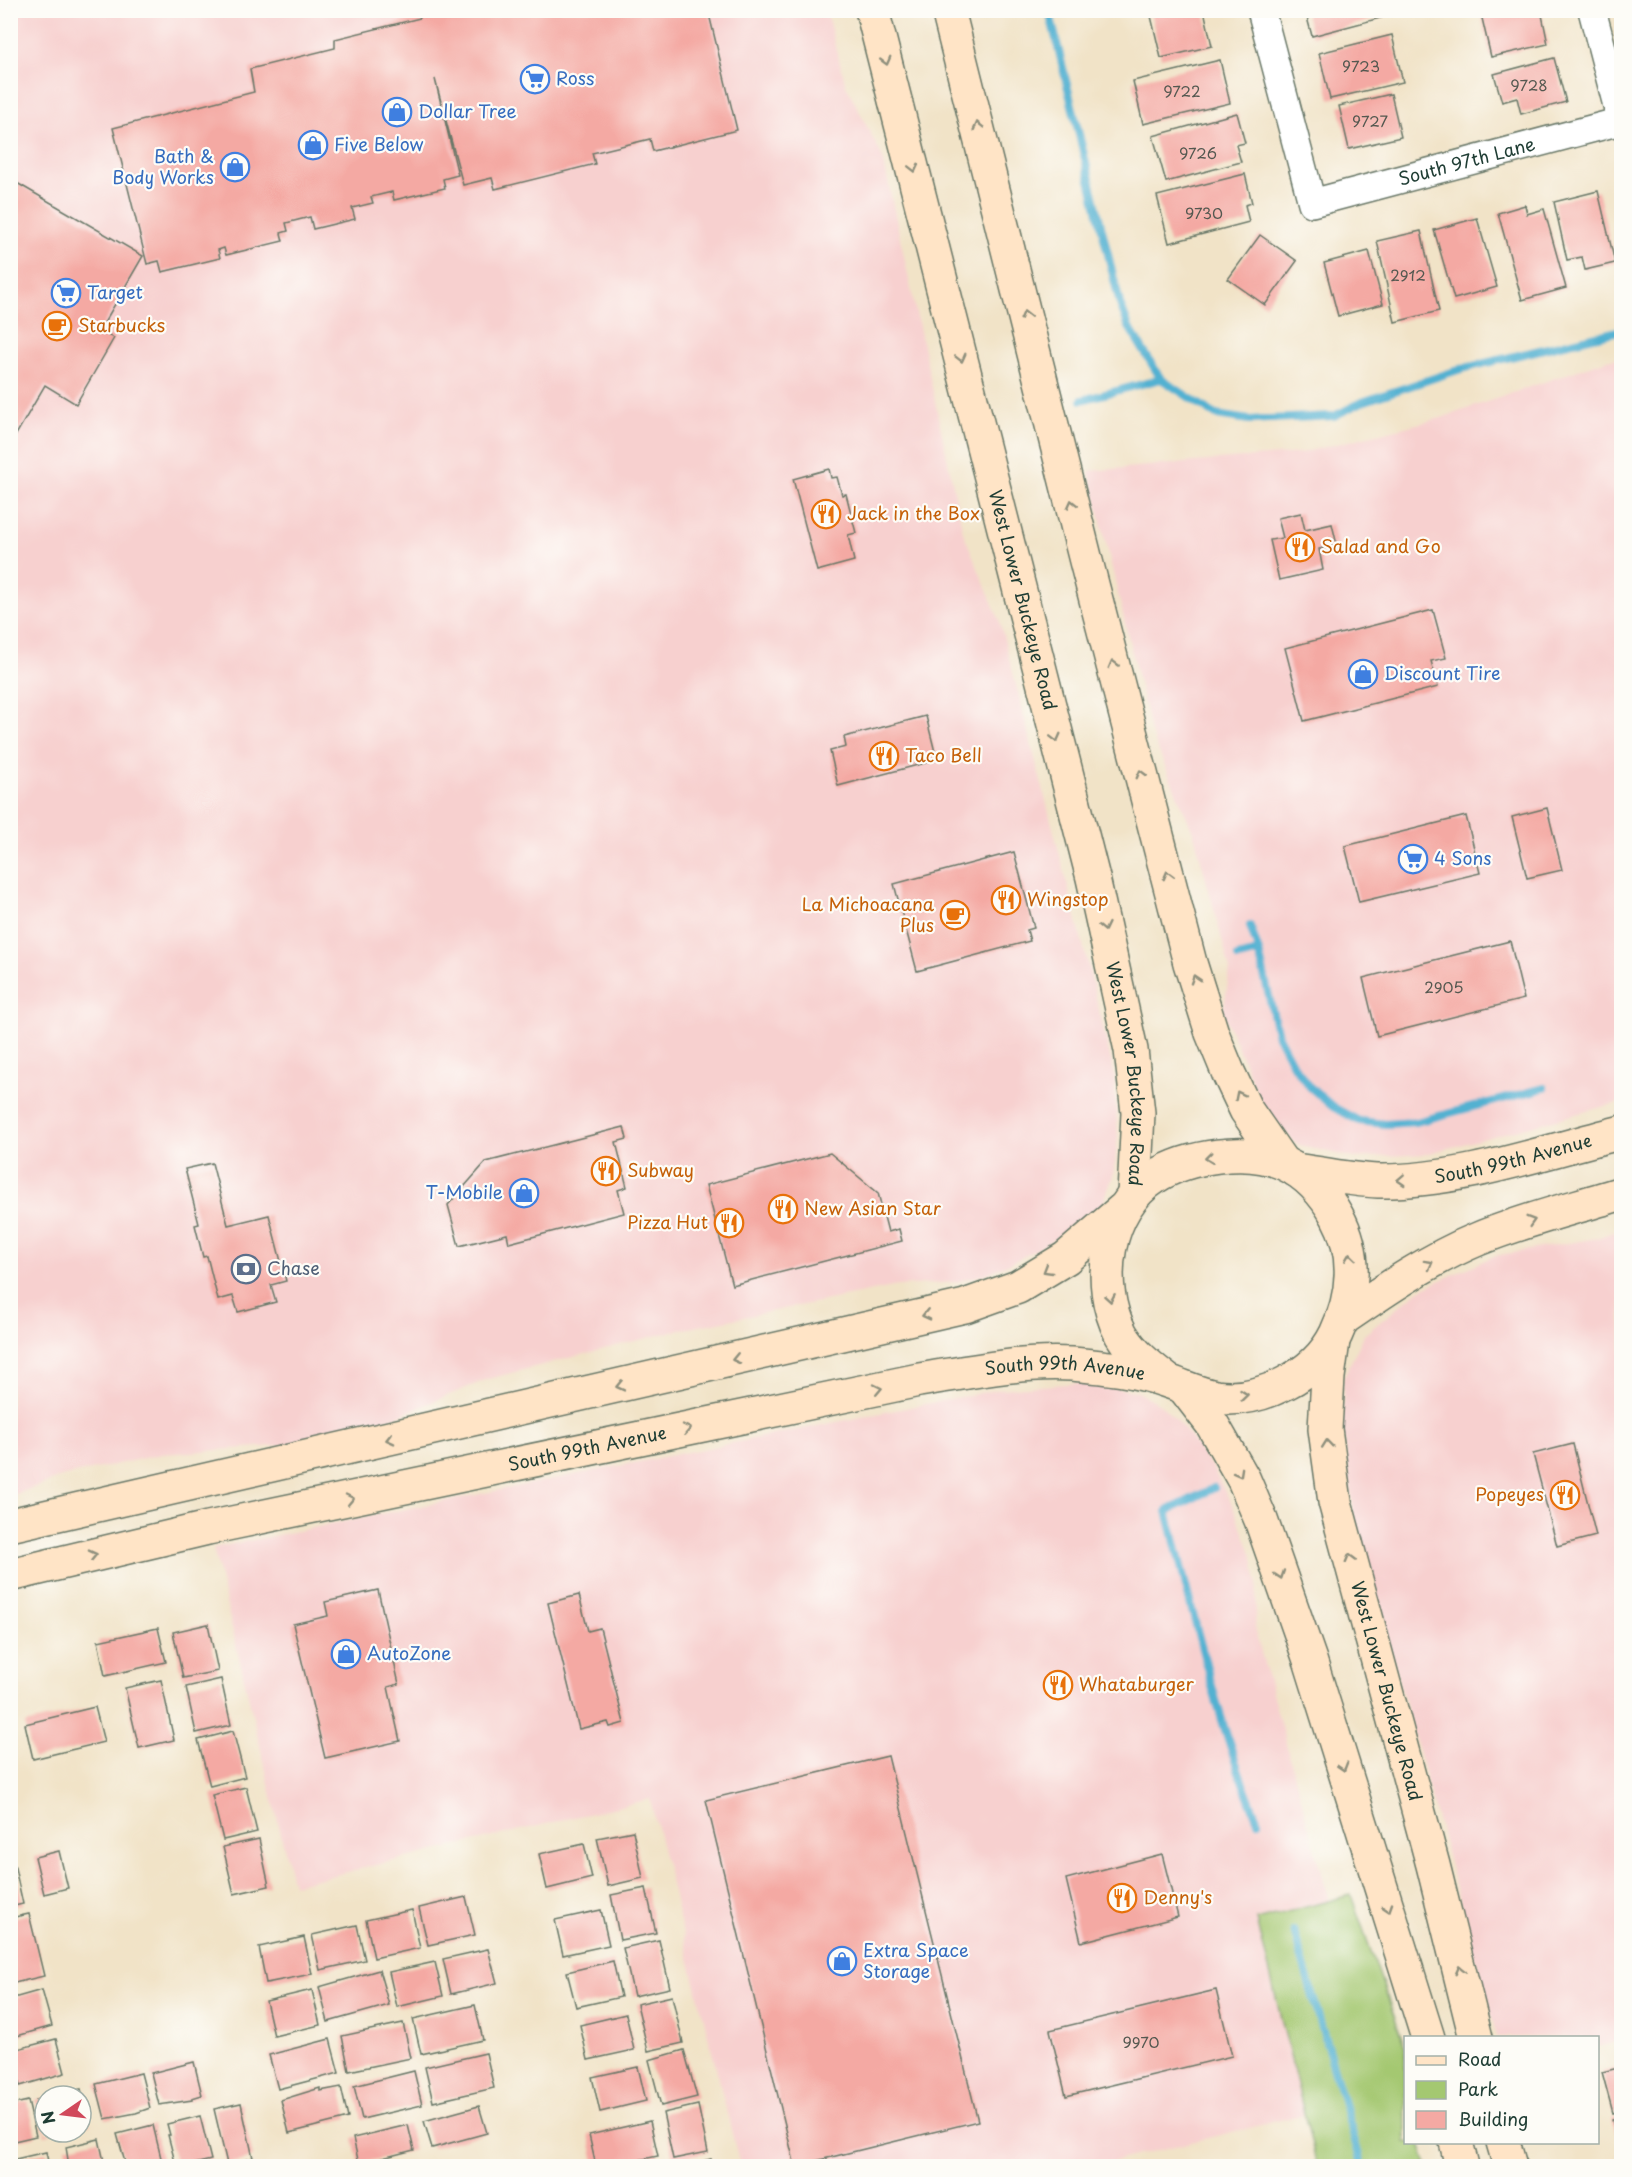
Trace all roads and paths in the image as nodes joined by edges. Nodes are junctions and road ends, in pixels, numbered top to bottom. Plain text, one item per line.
1 (872, 10) edge
2 (948, 10) edge
3 (1261, 10) edge
4 (1592, 10) edge
5 (1621, 121) edge
6 (1622, 1132) edge
7 (1289, 1166) junction
8 (1622, 1193) edge
9 (1130, 1201) junction
10 (1338, 1329) junction
11 (1176, 1385) junction
12 (19, 1523) edge
13 (23, 1572) edge
14 (1428, 2036) edge
15 (1476, 2036) edge
16 (1456, 2144) edge
17 (1504, 2144) edge
18 (1462, 2166) edge
19 (1510, 2166) edge

1 -> 9 main road, West Lower Buckeye Road
7 -> 2 main road
3 - 5 street, South 97th Lane
4 - 5 street
6 -> 7 main road, South 99th Avenue
7 -> 9 main road, South 99th Avenue
10 -> 7 main road, West Lower Buckeye Road
10 -> 8 main road
9 -> 11 main road
9 -> 12 main road
11 -> 10 main road, South 99th Avenue
15 -> 10 main road, West Lower Buckeye Road
13 -> 11 main road, South 99th Avenue
11 -> 14 main road
12 - 13 main road
16 - 18 main road
17 - 19 main road

